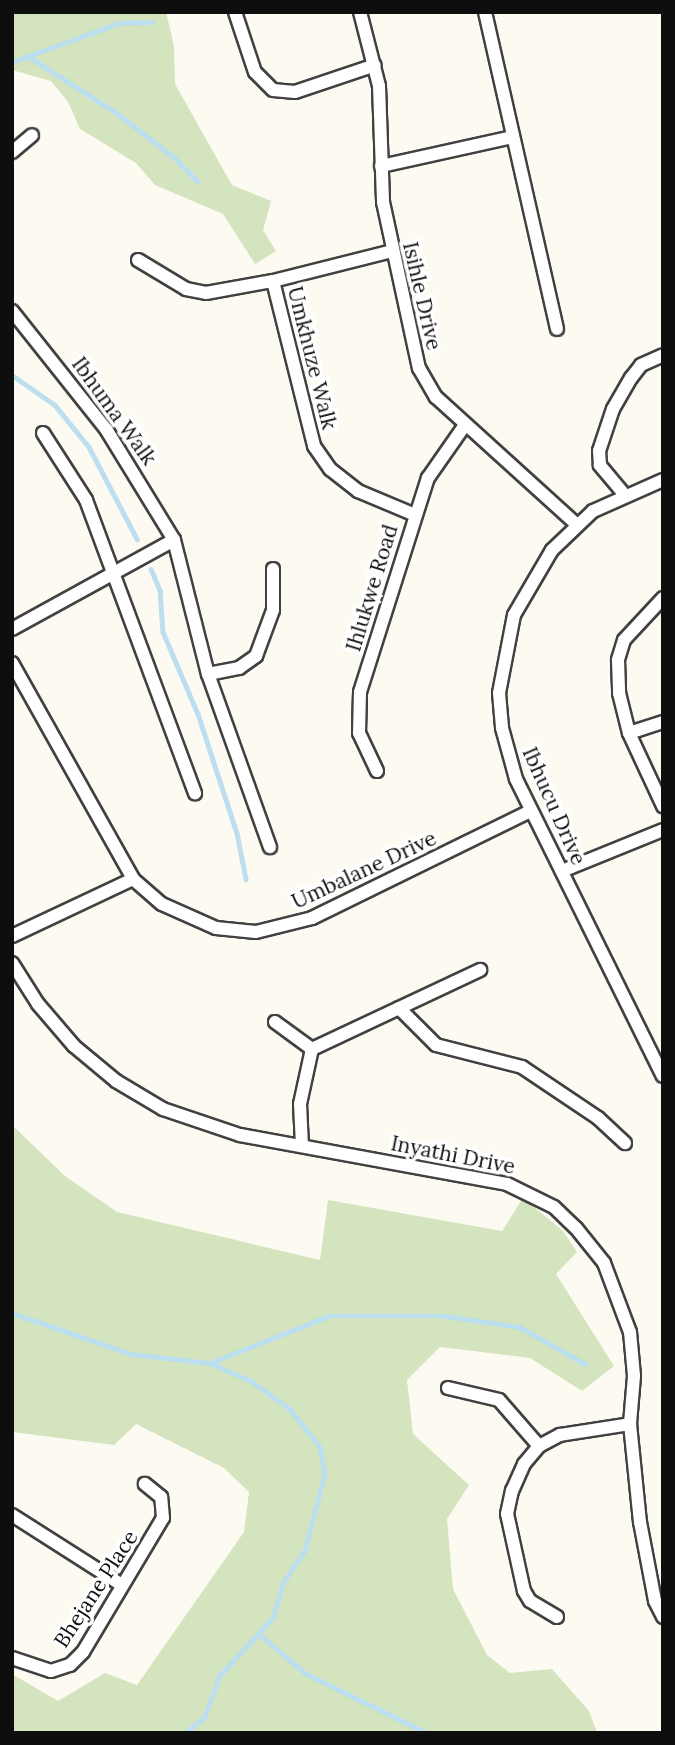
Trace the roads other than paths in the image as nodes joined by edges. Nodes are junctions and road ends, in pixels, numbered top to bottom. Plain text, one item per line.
1 (235, 12) edge
2 (360, 12) edge
3 (485, 12) edge
4 (375, 65) junction
5 (32, 135) dead end
6 (513, 137) junction
7 (12, 152) edge
8 (381, 166) junction
9 (392, 251) junction
10 (138, 260) dead end
11 (273, 281) junction
12 (12, 311) edge
13 (557, 329) dead end
14 (663, 355) edge
15 (465, 425) junction
16 (43, 433) dead end
17 (663, 480) edge
18 (624, 494) junction
19 (415, 515) junction
20 (577, 525) junction
21 (174, 540) junction
22 (273, 569) dead end
23 (112, 574) junction
24 (663, 598) edge
25 (12, 629) edge
26 (12, 663) edge
27 (208, 674) junction
28 (663, 722) edge
29 (629, 733) junction
30 (377, 771) dead end
31 (195, 793) dead end
32 (663, 806) edge
33 (530, 811) junction
34 (663, 830) edge
35 (270, 847) dead end
36 (562, 872) junction
37 (133, 879) junction
38 (12, 936) edge
39 (12, 963) edge
40 (480, 970) dead end
41 (399, 1008) junction
42 (275, 1022) dead end
43 (312, 1049) junction
44 (663, 1076) edge
45 (625, 1143) dead end
46 (302, 1146) junction
47 (448, 1388) dead end
48 (630, 1424) junction
49 (539, 1446) junction
50 (145, 1484) dead end
51 (12, 1515) edge
52 (122, 1585) junction
53 (659, 1600) edge
54 (557, 1617) dead end
55 (663, 1617) edge
56 (12, 1658) edge

1 - 4 street
2 - 4 street, Isihle Drive
3 - 6 street
4 - 8 street, Isihle Drive
5 - 7 street
6 - 8 street
6 - 13 street
8 - 9 street, Isihle Drive
9 - 11 street
9 - 15 street, Isihle Drive
10 - 11 street
11 - 19 street, Umkhuze Walk
12 - 21 street, Ibhuma Walk
14 - 18 street
15 - 19 street, Ihlukwe Road
15 - 20 street, Isihle Drive
16 - 23 street
17 - 18 street, Ibhucu Drive
18 - 20 street, Ibhucu Drive
19 - 30 street, Ihlukwe Road
20 - 33 street, Ibhucu Drive
21 - 23 street
21 - 27 street, Ibhuma Walk
22 - 27 street
23 - 25 street
23 - 31 street
24 - 29 street
26 - 37 street, Umbalane Drive
27 - 35 street, Ibhuma Walk
28 - 29 street
29 - 32 street
33 - 36 street, Ibhucu Drive
33 - 37 street, Umbalane Drive
34 - 36 street
36 - 44 street, Ibhucu Drive
37 - 38 street
39 - 46 street, Inyathi Drive
40 - 41 street
41 - 43 street
41 - 45 street
42 - 43 street
43 - 46 street
46 - 48 street, Inyathi Drive
47 - 49 street
48 - 49 street
48 - 53 street, Inyathi Drive
49 - 54 street
50 - 52 street, Bhejane Place
51 - 52 street
52 - 56 street, Bhejane Place
53 - 55 street, Inyathi Drive

